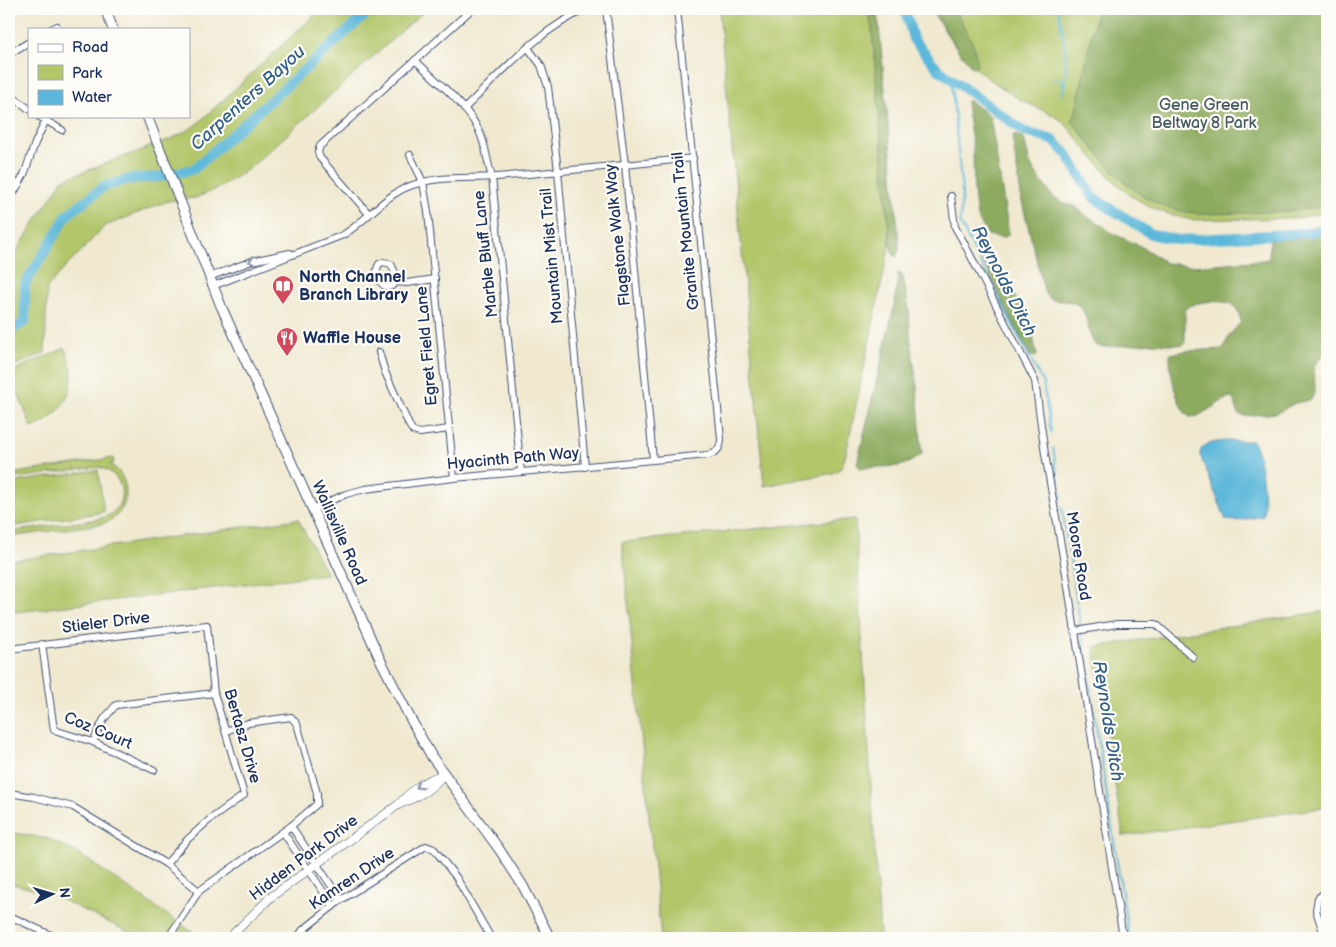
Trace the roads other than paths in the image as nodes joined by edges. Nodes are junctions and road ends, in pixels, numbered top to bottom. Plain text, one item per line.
1 (105, 9) edge
2 (472, 9) edge
3 (587, 9) edge
4 (606, 9) edge
5 (676, 9) edge
6 (112, 28) edge
7 (28, 43) edge
8 (528, 48) junction
9 (9, 54) edge
10 (415, 60) junction
11 (9, 94) edge
12 (28, 108) edge
13 (464, 109) junction
14 (148, 118) edge
15 (47, 119) edge
16 (62, 130) dead end
17 (410, 155) dead end
18 (693, 158) junction
19 (625, 165) junction
20 (558, 171) junction
21 (492, 177) junction
22 (9, 178) edge
23 (423, 182) junction
24 (19, 184) junction
25 (950, 196) dead end
26 (9, 201) edge
27 (369, 214) junction
28 (435, 279) junction
29 (211, 282) junction
30 (396, 282) dead end
31 (379, 352) dead end
32 (449, 429) junction
33 (718, 450) joint
34 (654, 459) junction
35 (585, 467) junction
36 (521, 472) junction
37 (454, 478) junction
38 (312, 509) junction
39 (207, 625) joint
40 (1076, 631) junction
41 (42, 644) junction
42 (9, 649) edge
43 (1193, 656) dead end
44 (214, 693) junction
45 (226, 731) junction
46 (93, 742) junction
47 (154, 770) dead end
48 (444, 774) junction
49 (9, 793) edge
50 (291, 826) junction
51 (284, 832) junction
52 (316, 863) junction
53 (166, 864) junction
54 (309, 869) junction
55 (199, 891) junction
56 (1327, 891) edge
57 (341, 900) junction
58 (333, 906) junction
59 (9, 918) edge
60 (303, 930) junction
61 (57, 938) edge
62 (168, 938) edge
63 (231, 938) edge
64 (297, 938) edge
65 (312, 938) edge
66 (491, 938) edge
67 (550, 938) edge
68 (1123, 938) edge
69 (1325, 938) edge

1 - 6 main road
2 - 10 street
3 - 8 street
4 - 19 street, Flagstone Walk Way
5 - 18 street, Granite Mountain Trail
7 - 9 street
8 - 13 street
8 - 20 street, Mountain Mist Trail
10 - 13 street, Marble Bluff Lane
10 - 27 street
11 - 12 street
13 - 21 street, Marble Bluff Lane
14 - 29 main road, Wallisville Road
15 - 16 street
15 - 24 street
17 - 23 street, Egret Field Lane
18 - 19 street
18 - 33 street, Granite Mountain Trail
19 - 20 street
19 - 34 street, Flagstone Walk Way
20 - 21 street
20 - 35 street, Mountain Mist Trail
21 - 23 street
21 - 36 street, Marble Bluff Lane
22 - 24 street
23 - 27 street
23 - 28 street, Egret Field Lane
24 - 26 street
25 - 40 street, Moore Road
27 - 29 street
28 - 30 street
28 - 32 street, Egret Field Lane
29 - 38 main road, Wallisville Road
31 - 32 street
32 - 37 street, Egret Field Lane
33 - 34 street, Hyacinth Path Way
34 - 35 street, Hyacinth Path Way
35 - 36 street, Hyacinth Path Way
36 - 37 street, Hyacinth Path Way
37 - 38 street, Hyacinth Path Way
38 - 48 main road, Wallisville Road
39 - 41 street, Stieler Drive
39 - 44 street, Bertasz Drive
40 - 43 street
40 - 68 street, Moore Road
41 - 42 street, Stieler Drive
41 - 46 street, Coz Court
44 - 45 street, Bertasz Drive
44 - 46 street
45 - 50 street
45 - 53 street, Bertasz Drive
46 - 47 street, Coz Court
48 - 52 street, Hidden Park Drive
48 - 67 main road, Wallisville Road
49 - 53 street
50 - 51 street
50 - 52 street
51 - 54 street
51 - 55 street
52 - 54 street, Hidden Park Drive
52 - 57 street
53 - 55 street
54 - 58 street
54 - 63 street, Hidden Park Drive
55 - 62 street
56 - 69 street
57 - 58 street, Kamren Drive
57 - 66 street, Kamren Drive
58 - 60 street, Kamren Drive
59 - 61 street
60 - 64 street, Kamren Drive
60 - 65 street

